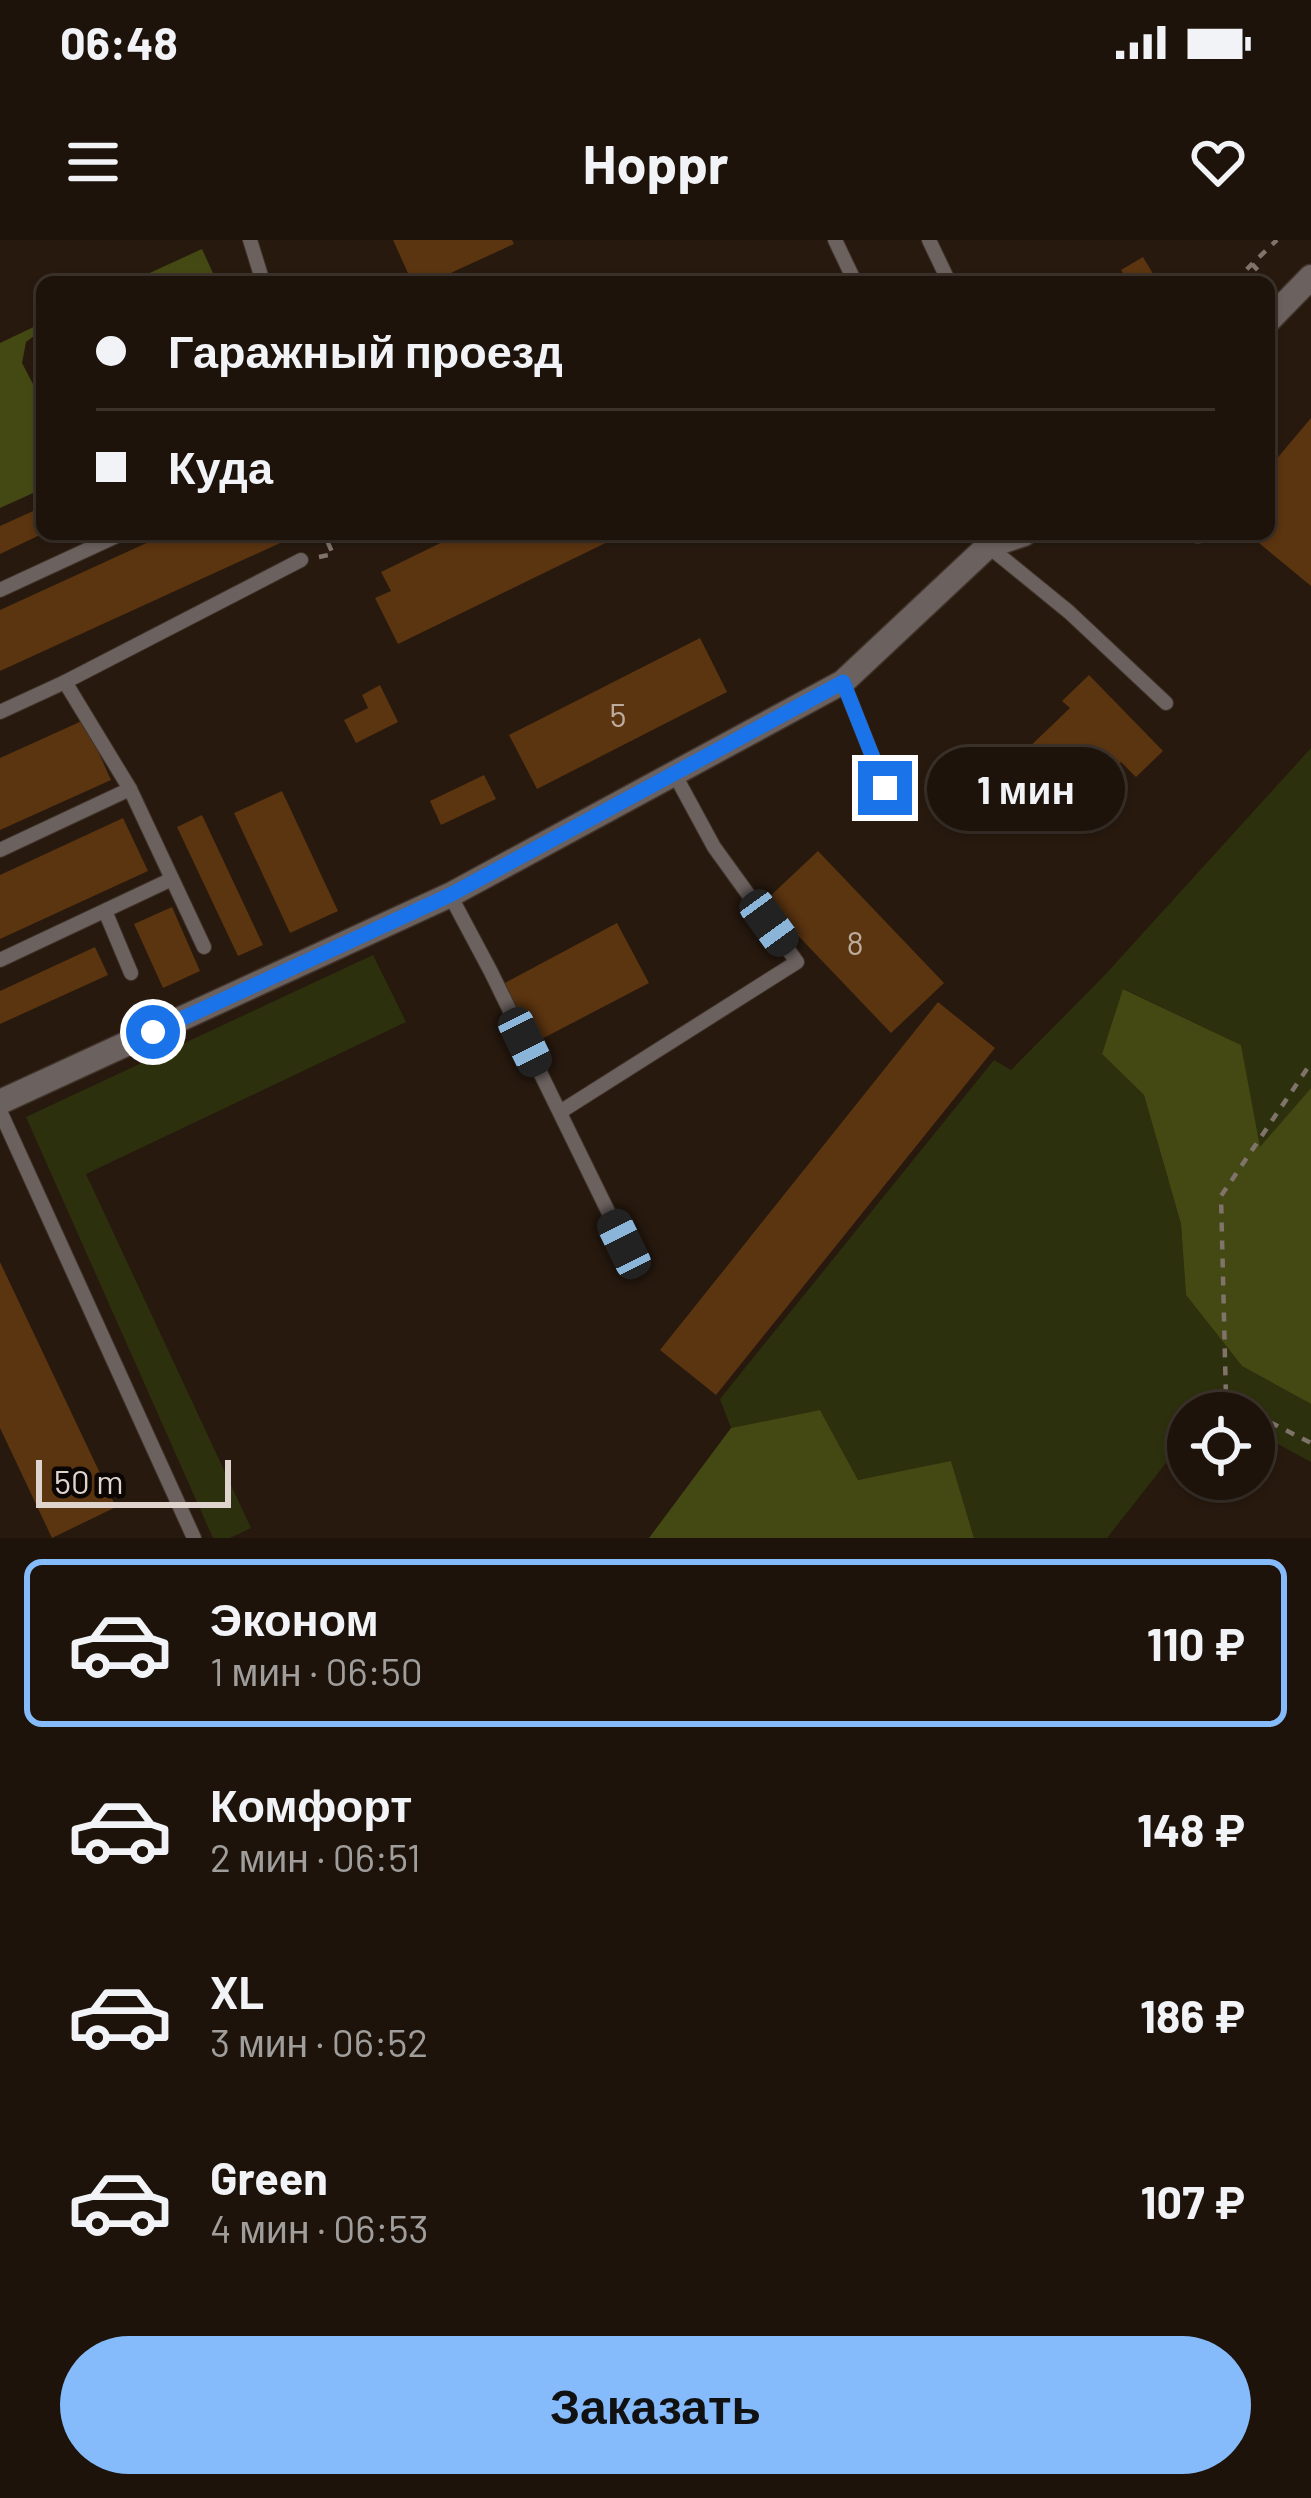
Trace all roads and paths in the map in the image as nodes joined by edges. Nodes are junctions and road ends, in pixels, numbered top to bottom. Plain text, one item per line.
1 (250, 240) edge
2 (835, 240) edge
3 (929, 240) edge
4 (1277, 240) edge
5 (1252, 264) junction
6 (261, 276) edge
7 (852, 276) edge
8 (946, 276) edge
9 (1240, 276) edge
10 (1264, 276) edge
11 (1311, 277) edge
12 (1275, 288) edge
13 (1288, 301) junction
14 (1275, 314) edge
15 (108, 540) edge
16 (327, 540) edge
17 (984, 540) edge
18 (301, 560) joint
19 (0, 590) edge
20 (64, 682) junction
21 (843, 682) junction
22 (1166, 703) dead end
23 (0, 712) edge
24 (675, 775) junction
25 (885, 788) dead end
26 (130, 789) junction
27 (0, 850) edge
28 (172, 879) junction
29 (450, 895) junction
30 (105, 911) junction
31 (204, 947) dead end
32 (0, 960) edge
33 (131, 973) dead end
34 (1311, 1063) edge
35 (0, 1106) edge
36 (560, 1112) junction
37 (624, 1244) dead end
38 (1226, 1392) edge
39 (1275, 1424) edge
40 (1311, 1443) edge
41 (194, 1538) edge

1 - 6 lane
2 - 7 lane
3 - 8 lane
4 - 5 path
5 - 9 path
5 - 10 path
11 - 13 street
12 - 13 path
13 - 14 street
15 - 19 lane
16 - 18 path
17 - 21 street
17 - 22 lane
18 - 20 lane
20 - 23 lane
20 - 26 lane
21 - 24 street
21 - 25 lane
24 - 29 street
24 - 36 lane
26 - 27 lane
26 - 28 lane
28 - 30 lane
28 - 31 lane
29 - 35 street
29 - 36 lane
30 - 32 lane
30 - 33 lane
34 - 38 path
35 - 41 lane
36 - 37 lane
39 - 40 path

